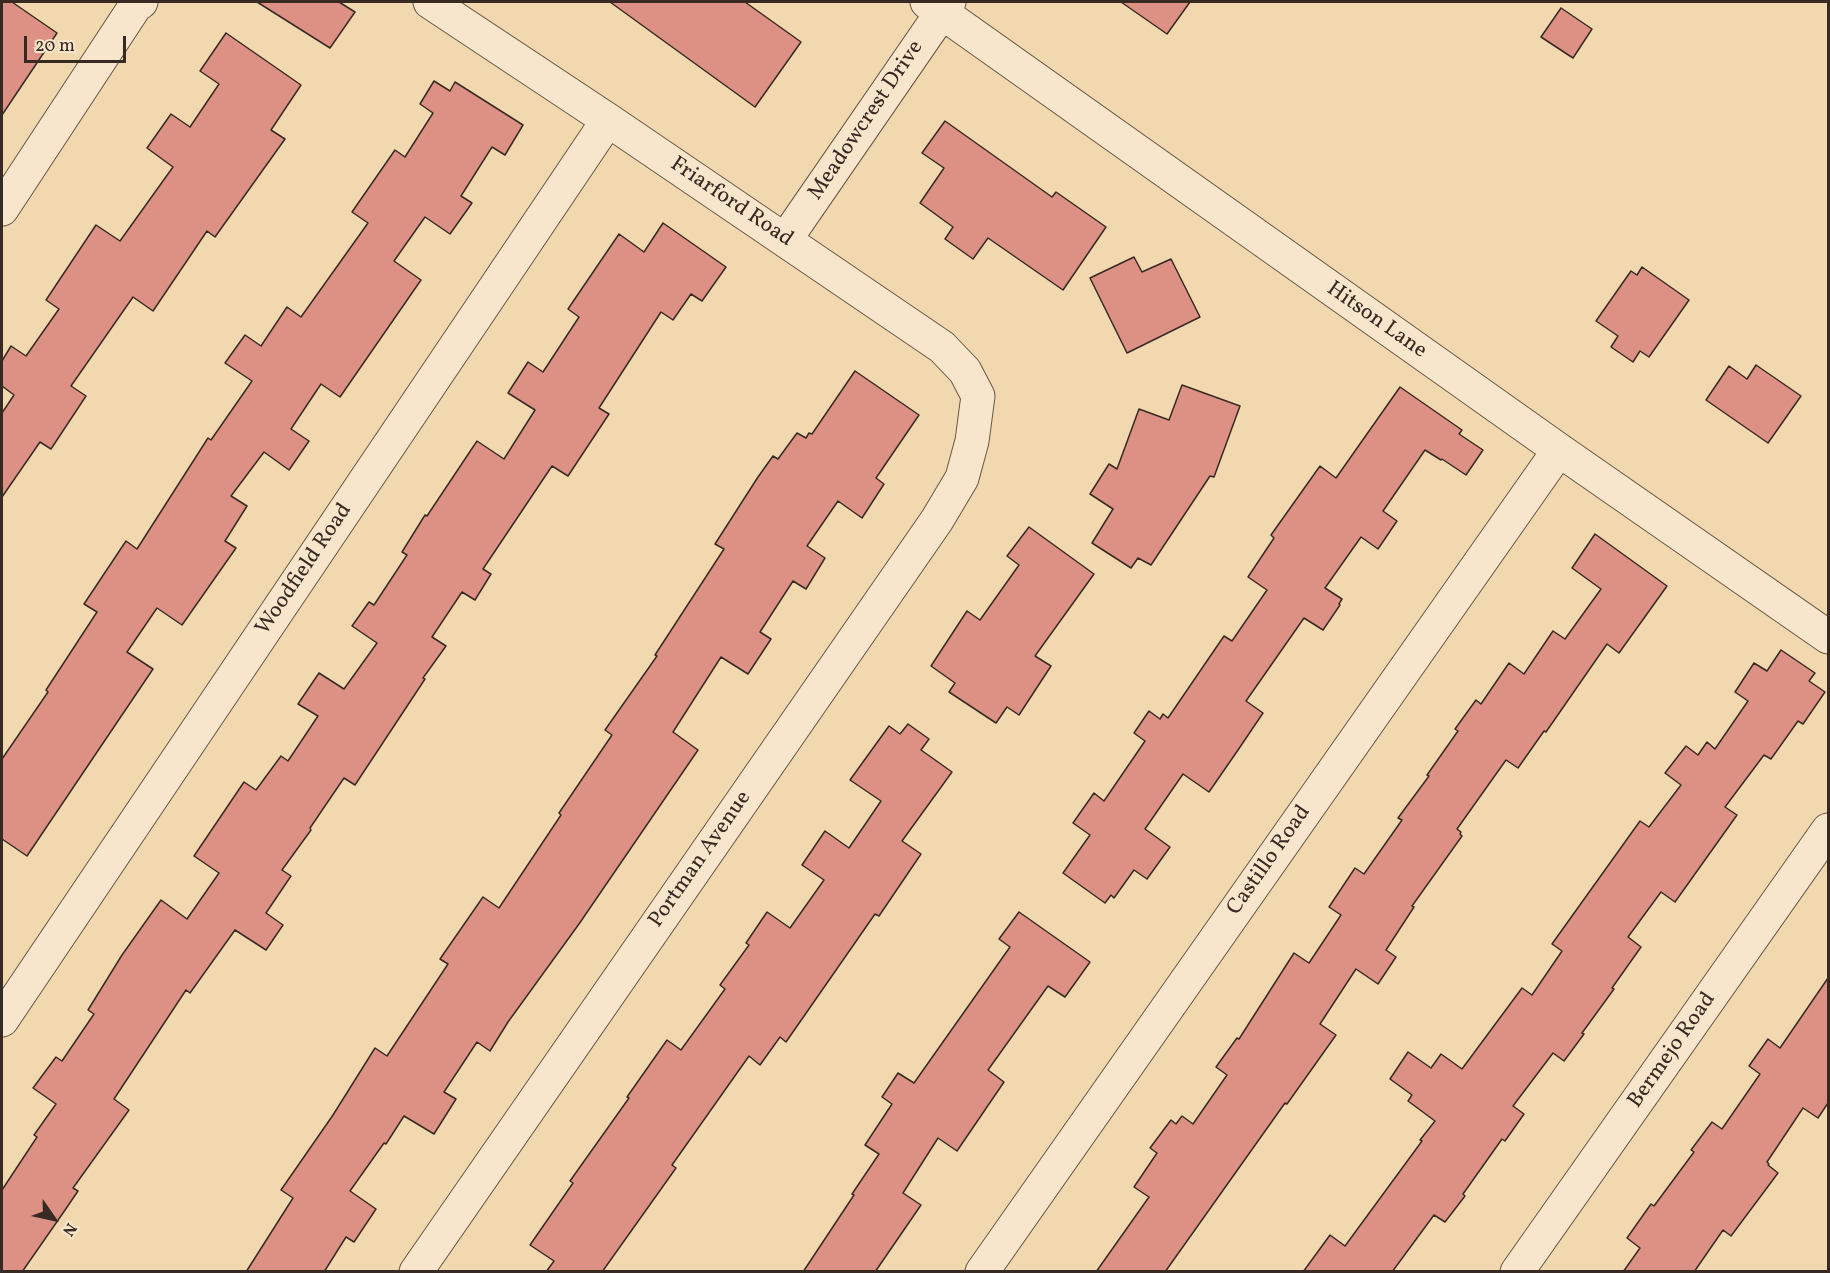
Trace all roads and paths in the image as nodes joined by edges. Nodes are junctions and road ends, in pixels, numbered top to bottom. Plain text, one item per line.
1 (141, 2) edge
2 (430, 2) edge
3 (939, 5) edge
4 (608, 120) junction
5 (2, 209) edge
6 (785, 240) junction
7 (972, 441) joint
8 (1559, 450) junction
9 (1828, 637) edge
10 (1828, 830) edge
11 (2, 1020) edge
12 (416, 1272) edge
13 (982, 1272) edge
14 (1517, 1272) edge

1 - 5 street
2 - 4 street, Friarford Road
3 - 6 street, Meadowcrest Drive
3 - 8 street, Hitson Lane
4 - 6 street, Friarford Road
4 - 11 street, Woodfield Road
6 - 7 street, Friarford Road
7 - 12 street, Portman Avenue
8 - 9 street, Hitson Lane
8 - 13 street, Castillo Road
10 - 14 street, Bermejo Road

